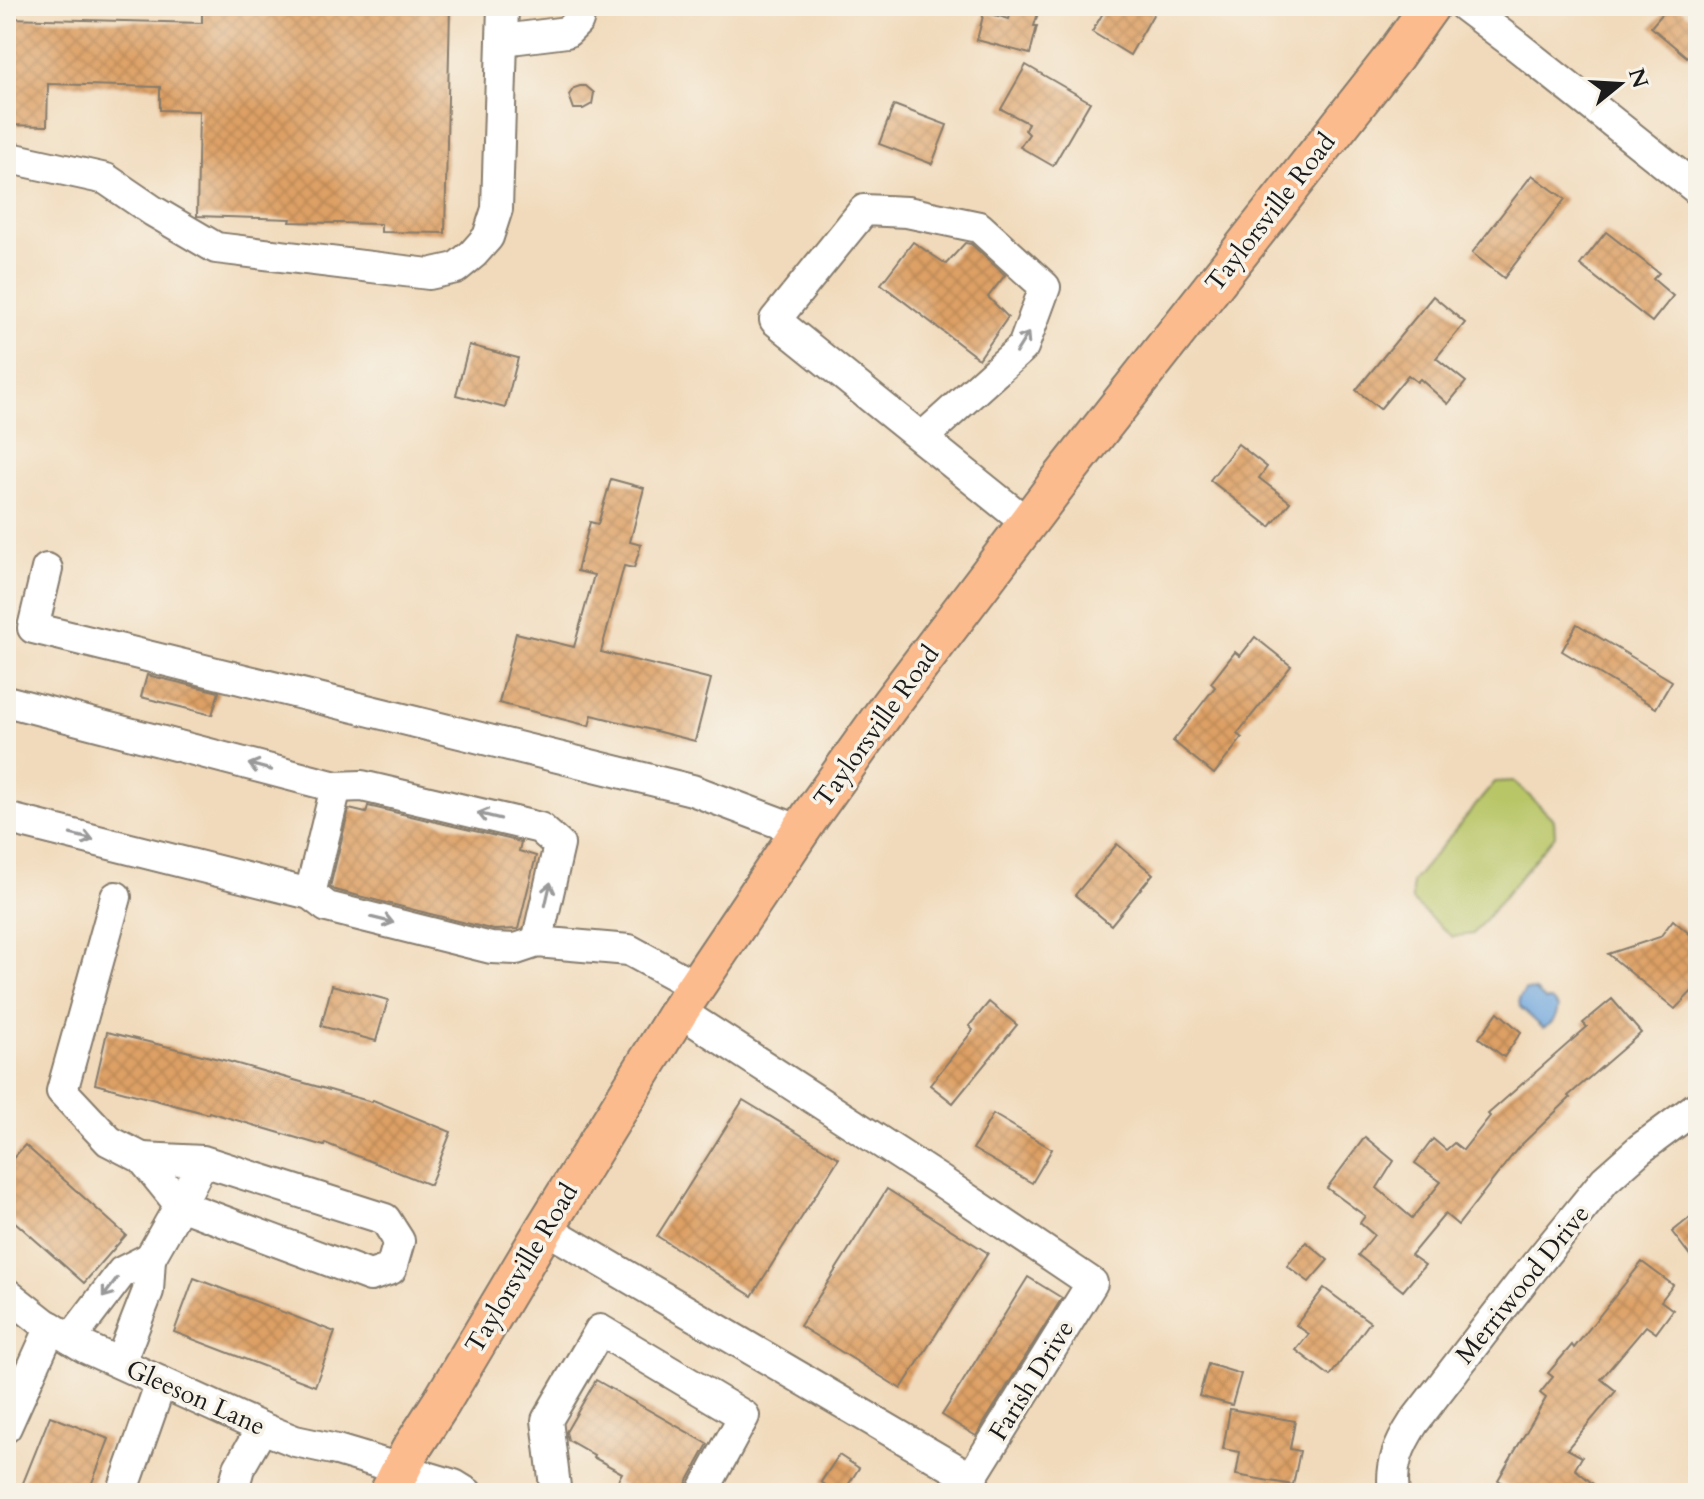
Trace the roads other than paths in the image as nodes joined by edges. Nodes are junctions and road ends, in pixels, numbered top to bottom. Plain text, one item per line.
1 (503, 6) edge
2 (581, 6) edge
3 (1430, 6) edge
4 (1464, 6) edge
5 (503, 40) junction
6 (6, 157) edge
7 (1698, 190) edge
8 (922, 438) junction
9 (1027, 523) junction
10 (47, 569) dead end
11 (6, 701) edge
12 (336, 787) junction
13 (6, 818) edge
14 (801, 831) junction
15 (310, 894) junction
16 (116, 897) dead end
17 (537, 942) junction
18 (687, 998) junction
19 (1698, 1106) edge
20 (142, 1158) junction
21 (203, 1161) junction
22 (180, 1205) junction
23 (545, 1228) junction
24 (150, 1258) junction
25 (6, 1293) edge
26 (61, 1333) junction
27 (120, 1363) junction
28 (161, 1382) junction
29 (6, 1427) edge
30 (262, 1428) junction
31 (394, 1481) edge
32 (122, 1493) edge
33 (232, 1493) edge
34 (467, 1493) edge
35 (552, 1493) edge
36 (702, 1493) edge
37 (1394, 1493) edge

1 - 5 street
2 - 5 street
3 - 9 main road, Taylorsville Road
4 - 7 street
5 - 6 street
8 -> 8 street
8 - 9 street
9 - 14 main road, Taylorsville Road
10 - 14 street
12 -> 11 street
12 - 15 street
17 -> 12 street
13 -> 15 street
14 - 18 main road, Taylorsville Road
15 -> 17 street
16 - 20 street
17 - 18 street
18 - 23 main road, Taylorsville Road
18 - 23 street, Farish Drive
19 - 37 street, Merriwood Drive
20 - 21 street
20 - 22 street
21 - 22 street
21 - 22 street
22 - 24 street
23 - 31 main road, Taylorsville Road
24 -> 26 street
24 - 27 street
25 - 26 street, Gleeson Lane
26 - 27 street, Gleeson Lane
26 - 29 street
27 - 28 street, Gleeson Lane
28 - 30 street, Gleeson Lane
28 - 32 street
30 - 31 street, Gleeson Lane
30 - 33 street
31 - 34 street, Gleeson Lane
35 - 36 street

